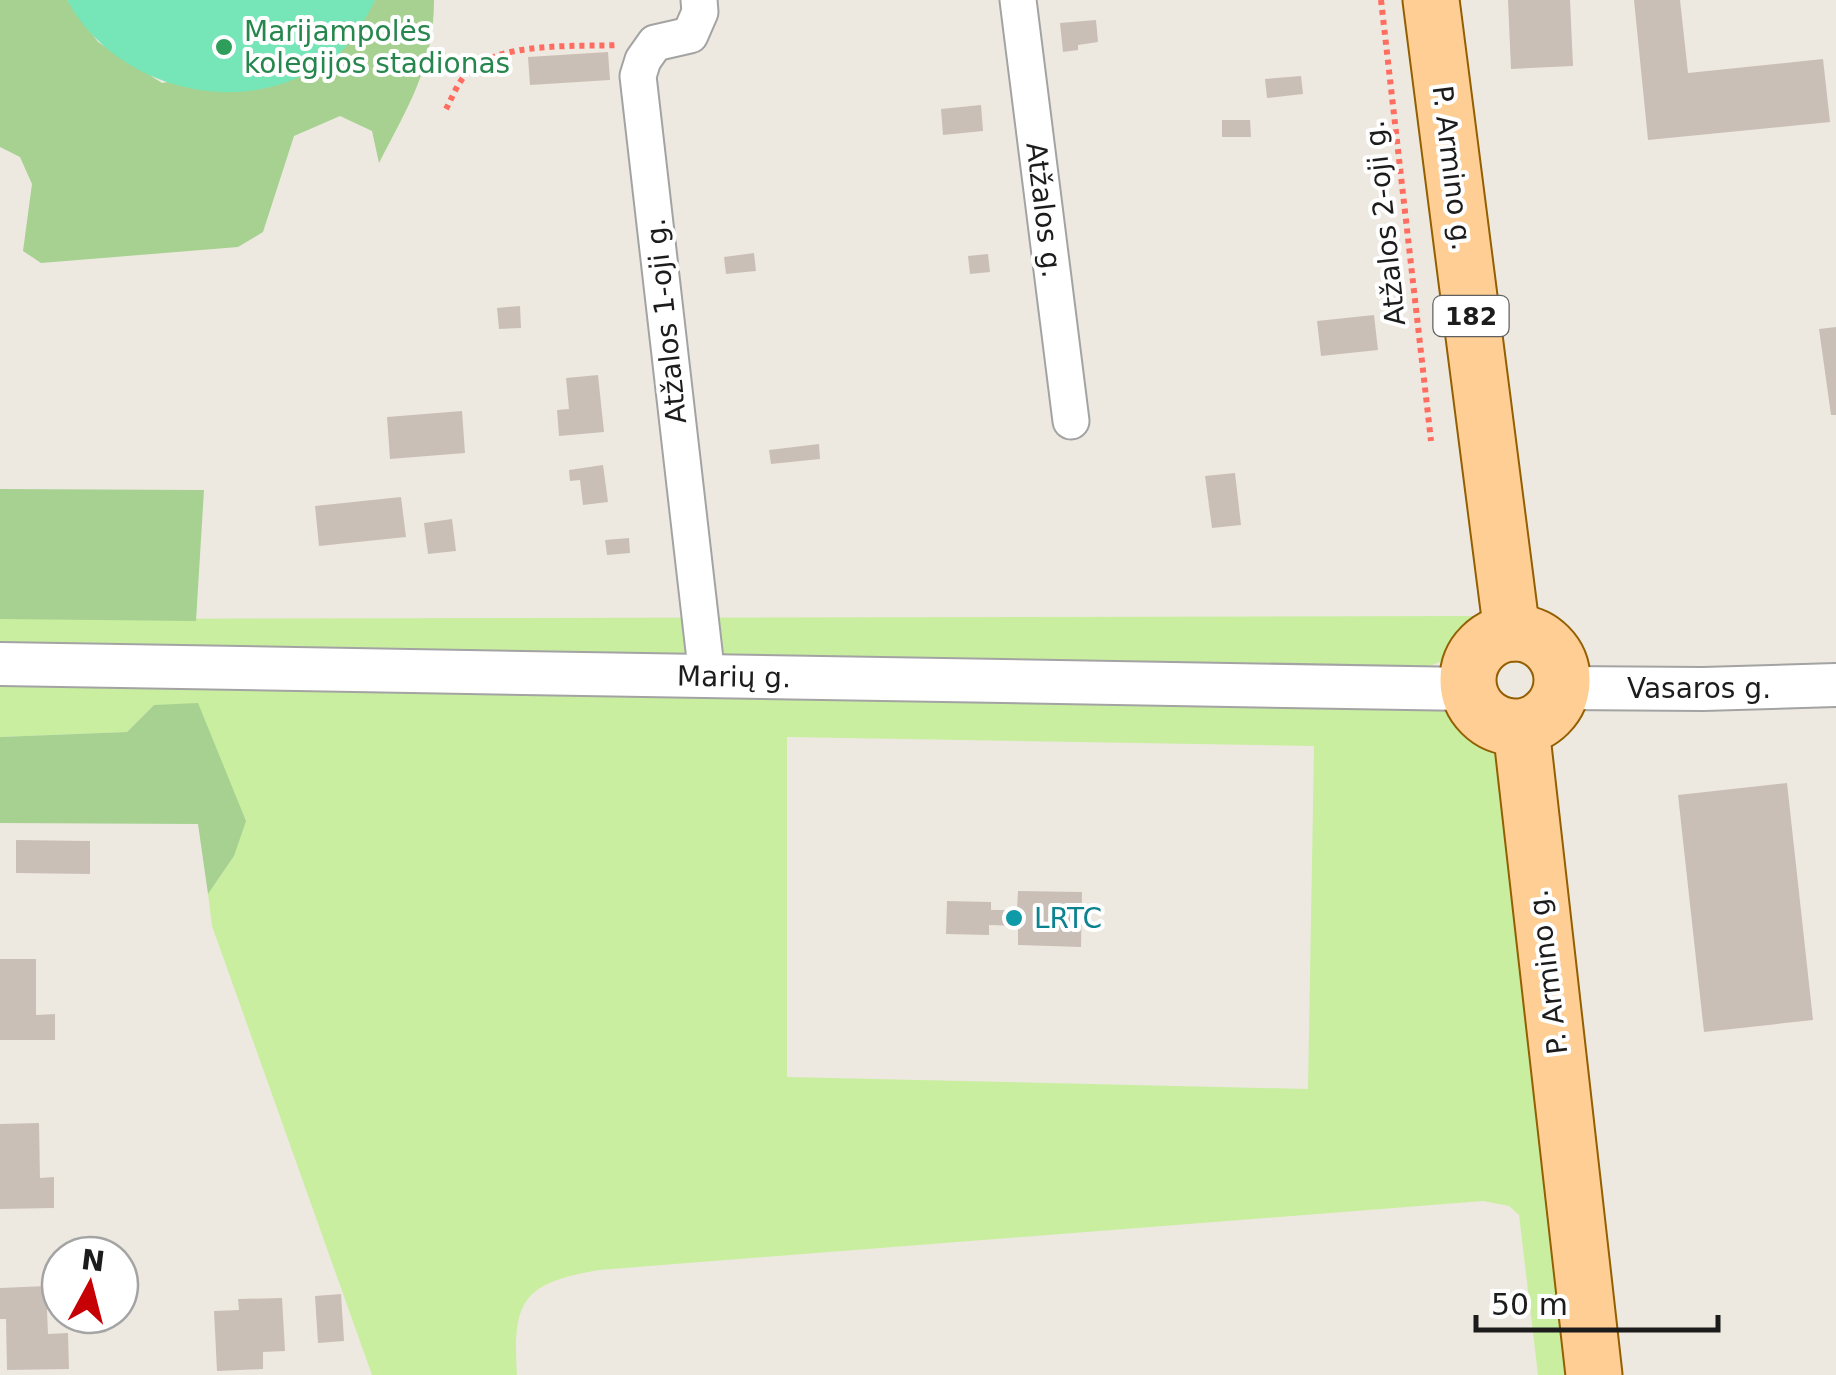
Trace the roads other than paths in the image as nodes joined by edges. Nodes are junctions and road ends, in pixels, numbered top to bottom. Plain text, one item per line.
1 (700, 0) edge
2 (1018, 0) edge
3 (1431, 0) edge
4 (1070, 421) dead end
5 (1512, 633) junction
6 (0, 664) edge
7 (706, 677) junction
8 (1836, 685) edge
9 (1562, 688) junction
10 (1468, 689) junction
11 (1521, 728) junction
12 (1594, 1375) edge

1 - 7 street, Atžalos 1-oji g.
2 - 4 street, Atžalos g.
3 - 5 main road, P. Armino g. / 182
5 - 9 main road
5 - 10 main road
6 - 7 street, Marių g.
7 - 10 street, Marių g.
8 - 9 street, Vasaros g.
9 - 11 main road
10 - 11 main road
11 - 12 main road, P. Armino g.

